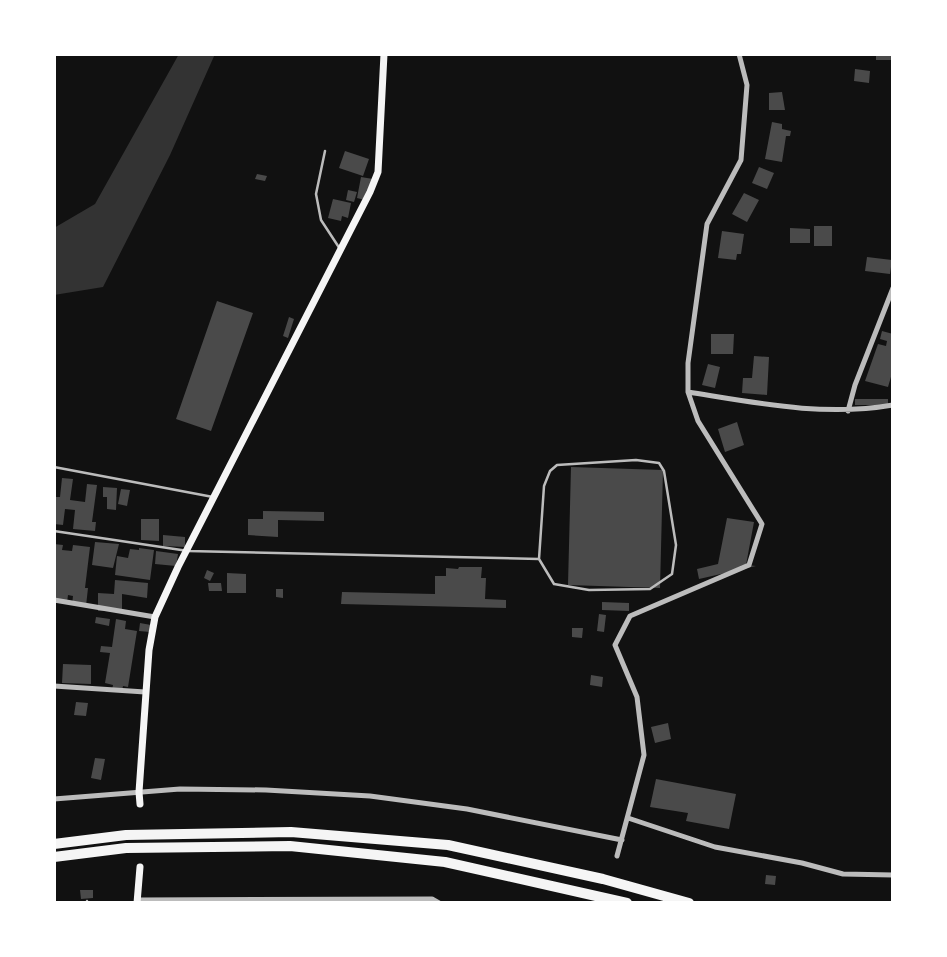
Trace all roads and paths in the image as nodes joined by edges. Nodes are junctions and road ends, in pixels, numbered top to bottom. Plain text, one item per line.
1 (384, 54) edge
2 (739, 54) edge
3 (325, 151) dead end
4 (341, 250) junction
5 (893, 288) edge
6 (688, 392) junction
7 (893, 405) edge
8 (848, 411) junction
9 (54, 467) edge
10 (214, 498) junction
11 (54, 531) edge
12 (188, 551) junction
13 (539, 559) junction
14 (54, 600) edge
15 (155, 617) junction
16 (54, 686) edge
17 (145, 692) junction
18 (139, 792) junction
19 (54, 799) edge
20 (141, 804) dead end
21 (628, 818) junction
22 (622, 840) junction
23 (54, 844) edge
24 (617, 856) dead end
25 (54, 858) edge
26 (139, 867) dead end
27 (893, 875) edge
28 (187, 901) edge
29 (228, 901) edge
30 (314, 901) edge
31 (357, 901) edge
32 (402, 901) edge
33 (138, 902) edge
34 (439, 903) edge
35 (627, 903) edge
36 (690, 903) edge

1 - 4 main road
2 - 6 street
3 - 4 lane
4 - 10 main road
5 - 8 street
6 - 8 street
6 - 21 street
7 - 8 street
9 - 10 lane
10 - 12 main road
11 - 12 lane
12 - 13 lane
12 - 15 main road
13 - 13 lane
14 - 15 street
15 - 17 main road
16 - 17 street
17 - 18 main road
18 - 19 street
18 - 20 main road
18 - 22 street
21 - 22 street
21 - 27 street
22 - 24 street
23 - 36 highway
25 - 35 highway
26 - 33 main road
28 - 29 street
28 - 33 street
29 - 30 street
30 - 31 street
31 - 32 street
32 - 34 street

